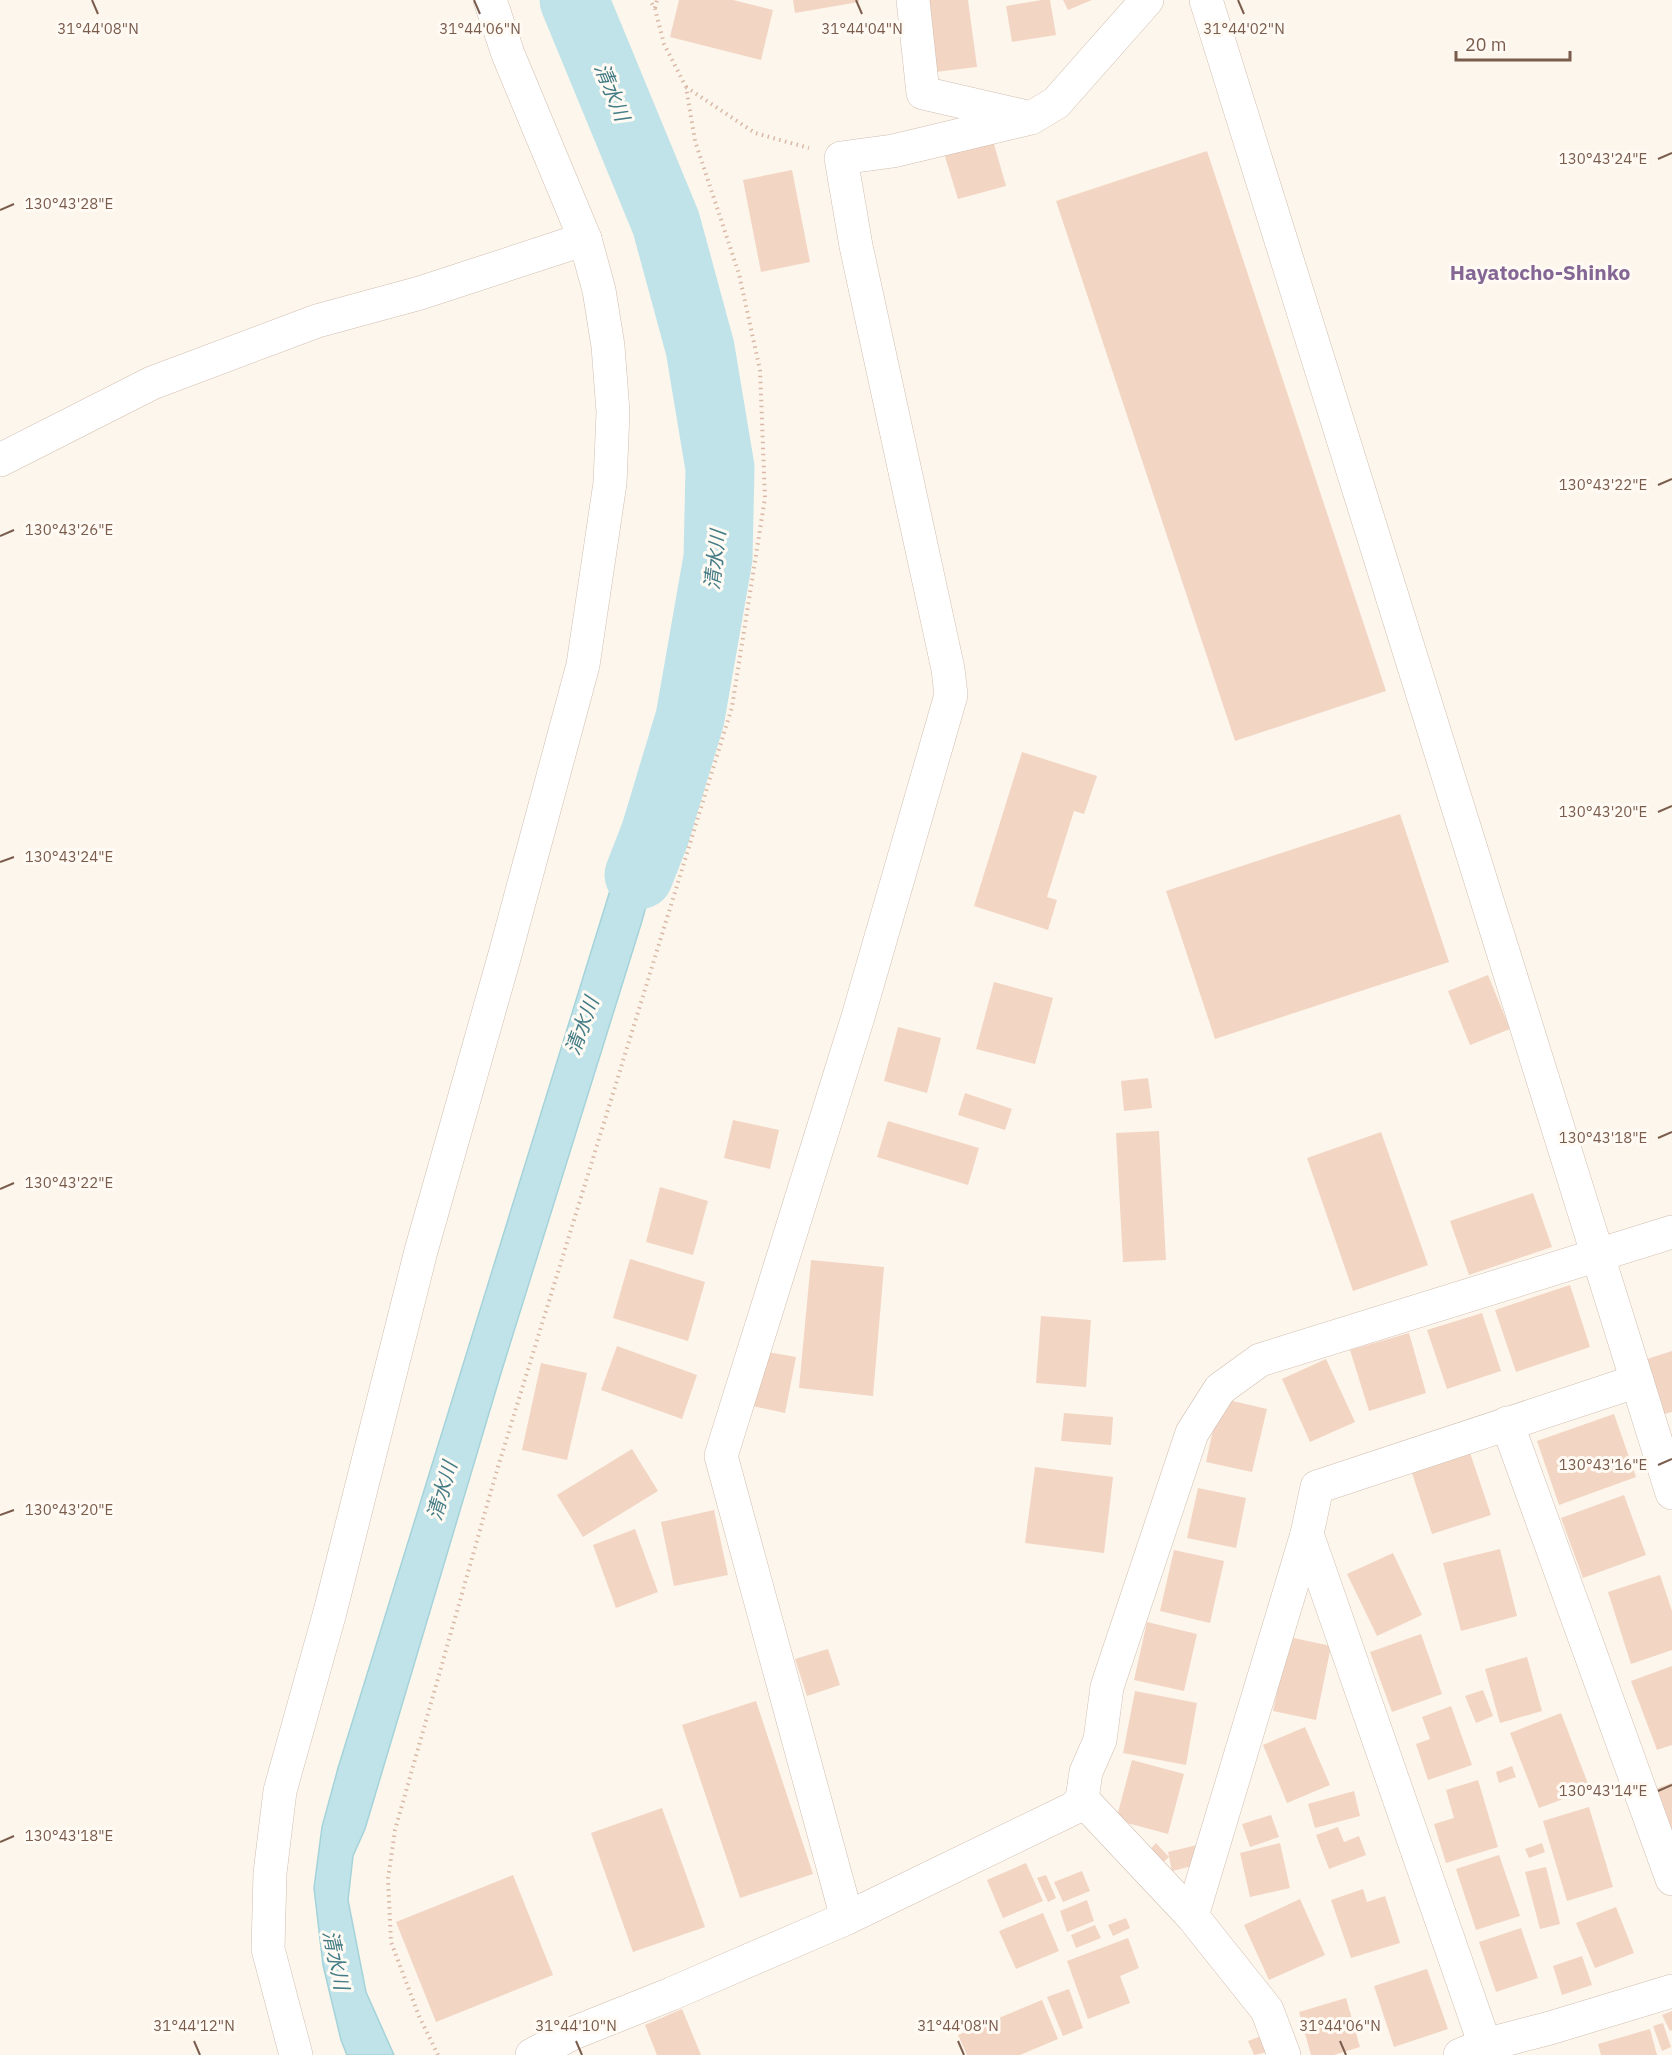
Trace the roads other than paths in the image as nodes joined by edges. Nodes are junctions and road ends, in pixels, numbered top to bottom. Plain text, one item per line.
1 (489, 0) edge
2 (913, 0) edge
3 (1147, 0) edge
4 (1206, 0) edge
5 (1031, 118) junction
6 (585, 239) junction
7 (0, 460) edge
8 (1672, 1232) edge
9 (1598, 1256) junction
10 (1637, 1381) junction
11 (1507, 1424) junction
12 (1672, 1493) edge
13 (1307, 1534) junction
14 (1083, 1800) junction
15 (1672, 1879) edge
16 (1192, 1916) junction
17 (847, 1918) junction
18 (1672, 1990) edge
19 (1555, 2042) edge
20 (1472, 2050) edge
21 (296, 2055) edge
22 (532, 2055) edge
23 (1284, 2055) edge

1 - 6 street
2 - 5 street
3 - 5 street
4 - 9 street
5 - 17 street
6 - 7 street
6 - 21 street
8 - 9 street
9 - 10 street
9 - 14 street
10 - 11 street
10 - 12 street
11 - 13 street
11 - 15 street
13 - 16 street
13 - 20 street
14 - 16 street
14 - 17 street
16 - 23 street
17 - 22 street
18 - 19 street
19 - 20 street

